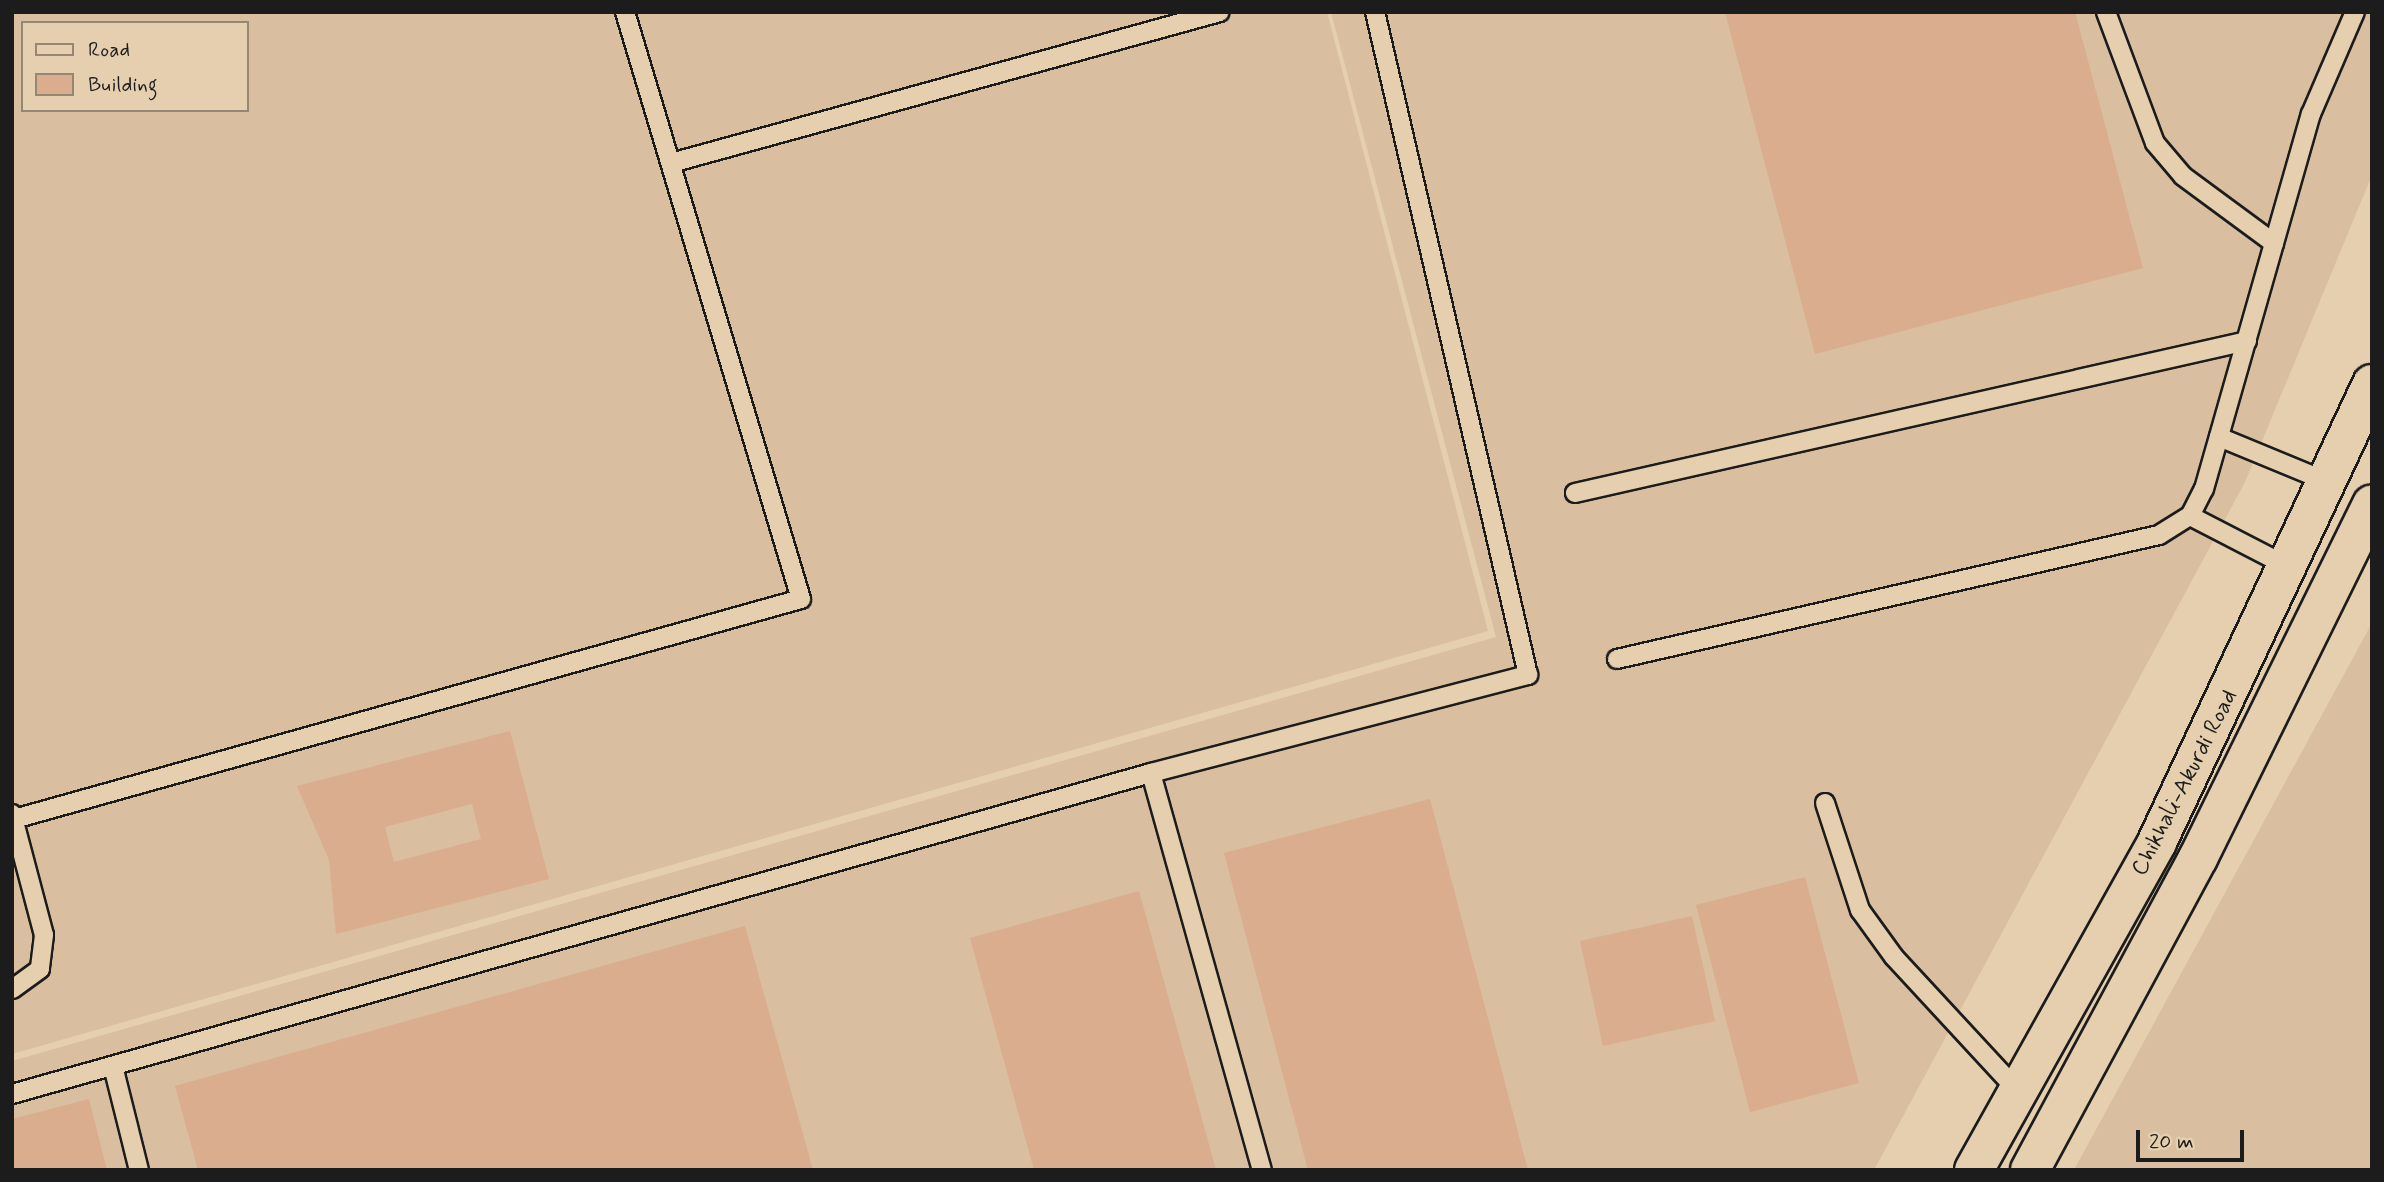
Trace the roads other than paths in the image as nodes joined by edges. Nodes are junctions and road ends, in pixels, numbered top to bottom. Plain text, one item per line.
1 (625, 12) edge
2 (1220, 12) edge
3 (1375, 12) edge
4 (2106, 12) edge
5 (2355, 12) edge
6 (671, 163) junction
7 (2274, 243) junction
8 (2246, 341) junction
9 (2372, 384) edge
10 (2219, 437) junction
11 (2326, 481) junction
12 (1575, 493) dead end
13 (2190, 516) junction
14 (2307, 520) junction
15 (2365, 521) edge
16 (2291, 568) junction
17 (1617, 659) dead end
18 (1151, 773) junction
19 (1825, 803) dead end
20 (13, 816) edge
21 (12, 989) edge
22 (113, 1066) junction
23 (2018, 1091) junction
24 (12, 1094) edge
25 (139, 1170) edge
26 (1262, 1170) edge
27 (1974, 1170) edge
28 (2030, 1170) edge

1 - 6 lane
2 - 6 lane
3 - 18 lane
4 - 7 lane
5 - 7 lane
6 - 20 lane
7 - 8 lane
8 - 10 lane
8 - 12 lane
9 - 11 main road, Chikhali-Akurdi Road
10 - 11 lane
10 - 13 lane
11 - 14 main road, Chikhali-Akurdi Road
13 - 16 lane
13 - 17 lane
14 - 15 main road
14 - 16 main road, Chikhali-Akurdi Road
15 - 28 main road, Chikhali-Akurdi Road
16 - 23 main road, Chikhali-Akurdi Road
18 - 22 lane
18 - 26 lane
19 - 23 lane
20 - 21 lane
22 - 24 lane
22 - 25 lane
23 - 27 main road, Chikhali-Akurdi Road

